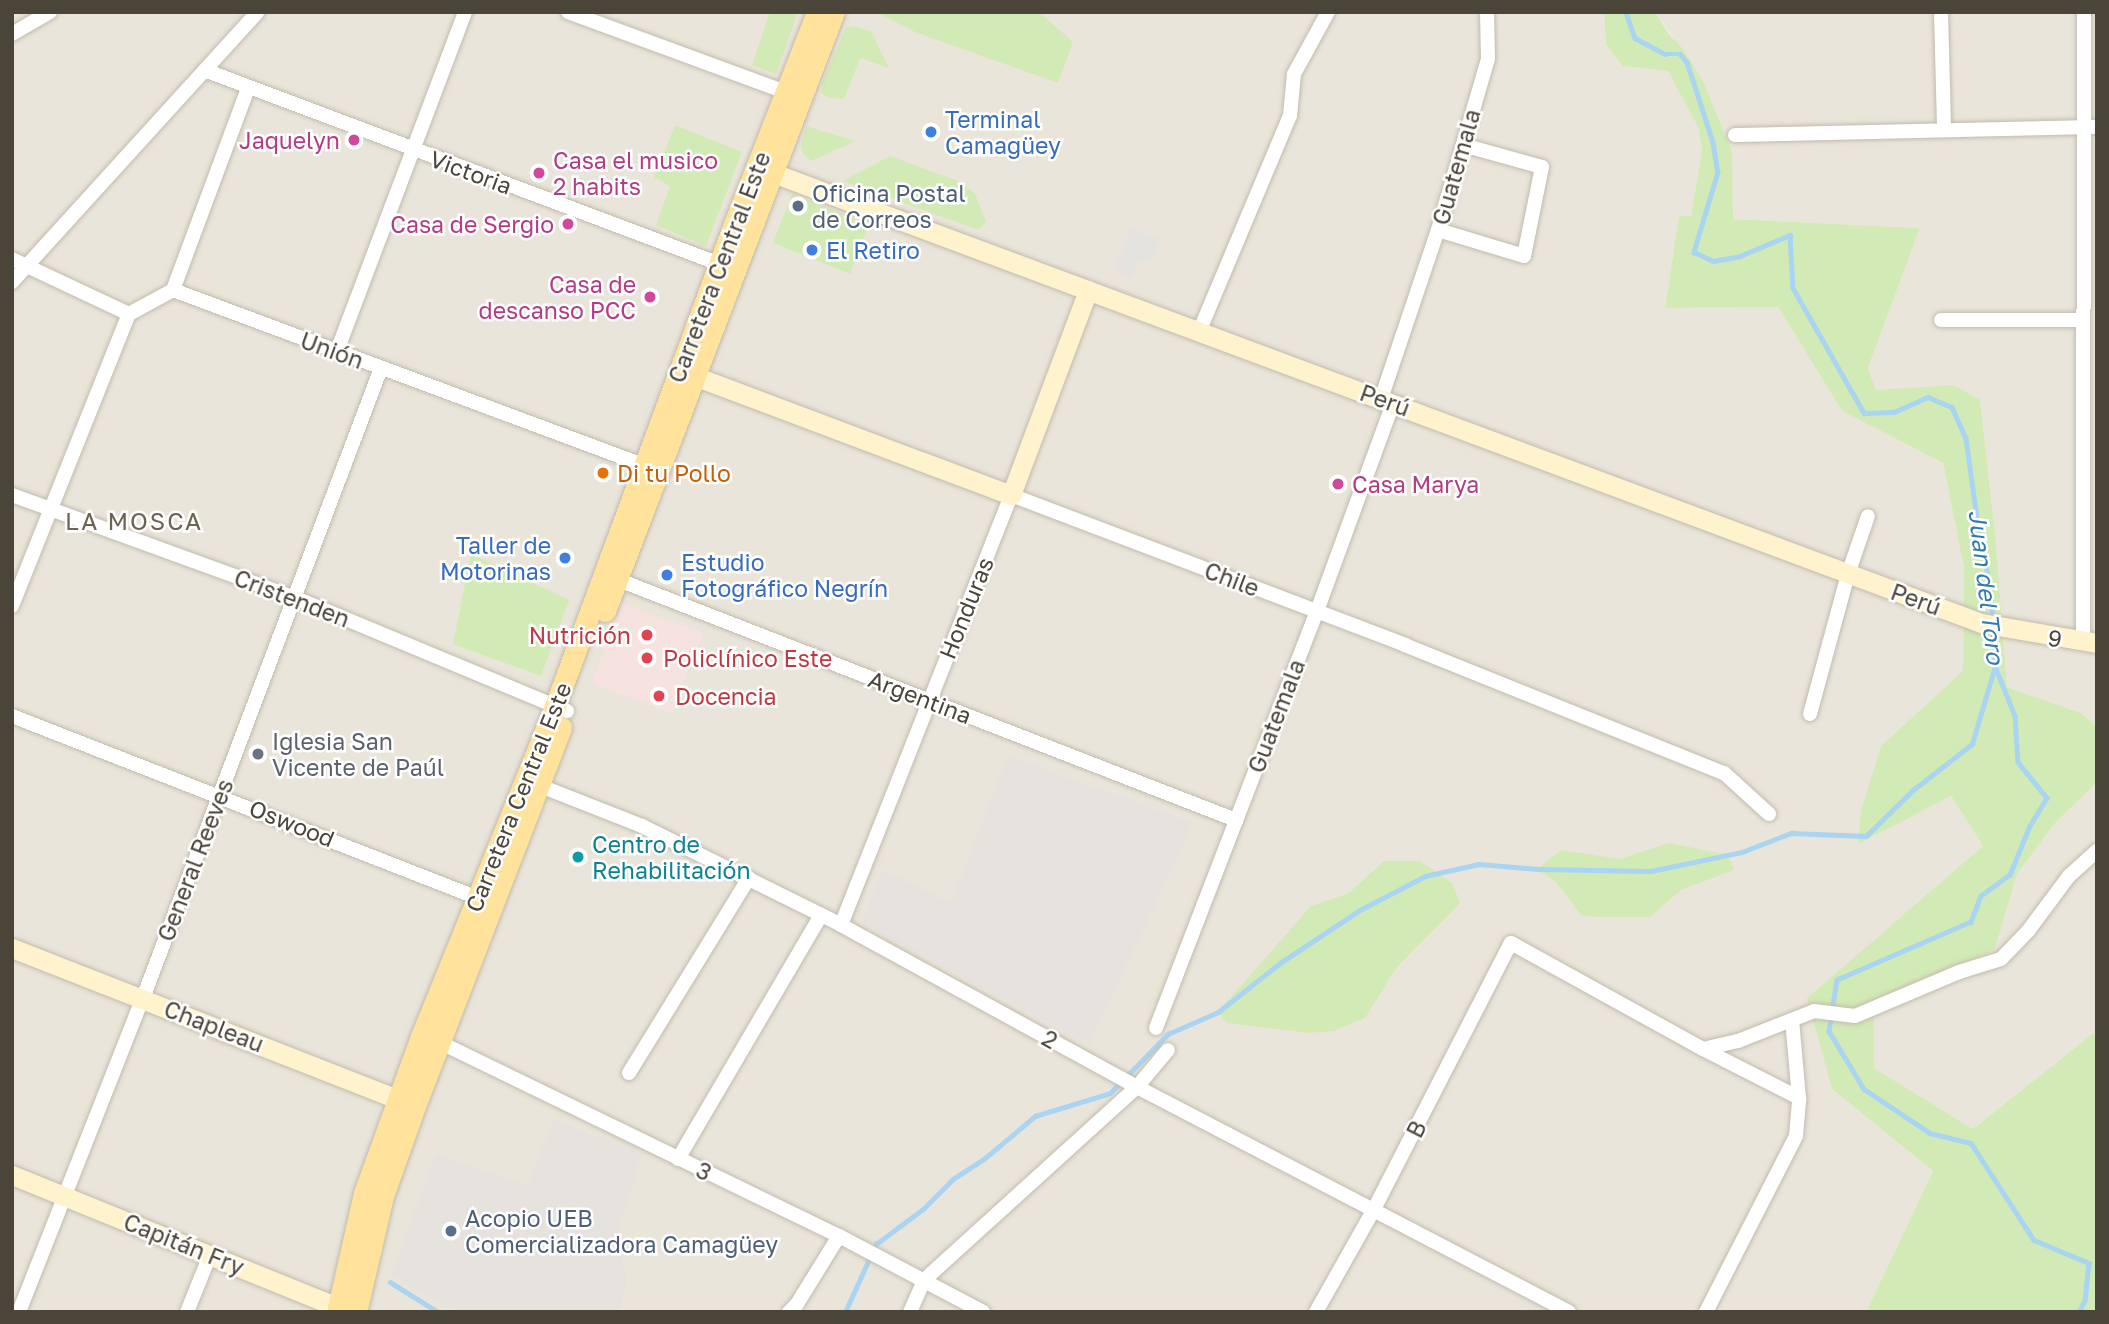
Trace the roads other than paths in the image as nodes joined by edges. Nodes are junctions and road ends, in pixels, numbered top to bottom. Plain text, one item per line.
1 (50, 12) edge
2 (258, 12) edge
3 (465, 12) edge
4 (568, 12) edge
5 (817, 12) edge
6 (834, 12) edge
7 (1328, 12) edge
8 (1487, 12) edge
9 (1941, 12) edge
10 (2084, 12) edge
11 (12, 34) edge
12 (206, 71) junction
13 (248, 88) junction
14 (785, 92) junction
15 (2090, 128) edge
16 (1944, 130) junction
17 (1735, 135) dead end
18 (1463, 145) junction
19 (413, 151) junction
20 (774, 173) junction
21 (1438, 230) junction
22 (12, 259) edge
23 (27, 265) junction
24 (728, 268) junction
25 (12, 282) edge
26 (173, 290) junction
27 (1088, 290) junction
28 (129, 314) junction
29 (1941, 320) dead end
30 (2083, 320) junction
31 (1199, 332) junction
32 (337, 351) junction
33 (381, 368) junction
34 (689, 373) junction
35 (1387, 401) junction
36 (652, 469) junction
37 (12, 495) edge
38 (1012, 495) junction
39 (49, 509) junction
40 (1868, 516) dead end
41 (1848, 574) junction
42 (610, 577) junction
43 (293, 597) junction
44 (12, 606) edge
45 (1317, 611) junction
46 (2014, 631) joint
47 (2090, 643) edge
48 (928, 700) junction
49 (561, 708) junction
50 (1810, 714) dead end
51 (12, 716) edge
52 (532, 783) junction
53 (220, 795) junction
54 (1769, 814) dead end
55 (1236, 820) junction
56 (2097, 851) edge
57 (749, 878) junction
58 (485, 901) junction
59 (821, 915) junction
60 (841, 925) junction
61 (12, 948) edge
62 (143, 998) junction
63 (1793, 1020) junction
64 (1156, 1028) dead end
65 (430, 1038) junction
66 (1703, 1048) junction
67 (1168, 1050) dead end
68 (629, 1073) dead end
69 (1137, 1087) junction
70 (1799, 1098) junction
71 (407, 1102) junction
72 (678, 1159) junction
73 (12, 1175) edge
74 (64, 1196) junction
75 (1373, 1212) junction
76 (839, 1236) junction
77 (211, 1255) junction
78 (923, 1280) junction
79 (347, 1310) edge
80 (19, 1312) edge
81 (187, 1312) edge
82 (789, 1312) edge
83 (910, 1312) edge
84 (983, 1312) edge
85 (1316, 1312) edge
86 (1569, 1312) edge
87 (1706, 1312) edge

1 - 11 street
2 - 12 street
3 - 19 street
4 - 14 street
5 - 14 main road, Carretera Central Este
6 - 20 main road, Carretera Central Este
7 - 31 street
8 - 18 street, Guatemala
9 - 16 street
10 - 15 street
12 - 13 street, Victoria
12 - 23 street
13 - 19 street, Victoria
13 - 26 street
14 - 20 main road, Carretera Central Este
15 - 16 street
15 - 30 street
16 - 17 street
18 - 21 street, Guatemala
18 - 21 street
19 - 24 street, Victoria
19 - 32 street
20 - 24 main road, Carretera Central Este
20 - 27 street, Perú
21 - 35 street, Guatemala
22 - 23 street
23 - 25 street
23 - 28 street
24 - 34 main road, Carretera Central Este
26 - 28 street
26 - 32 street, Unión
27 - 31 street, Perú
27 - 38 street, Honduras
28 - 39 street
29 - 30 street
30 - 47 street
31 - 35 street, Perú
32 - 33 street, Unión
33 - 36 street, Unión
33 - 43 street, General Reeves
34 - 36 main road, Carretera Central Este
34 - 38 street, Chile
35 - 41 street, Perú
35 - 45 street, Guatemala
36 - 42 main road, Carretera Central Este
37 - 39 street, Cristenden
38 - 45 street, Chile
38 - 48 street, Honduras
39 - 43 street, Cristenden
39 - 44 street
40 - 41 street
41 - 46 street, Perú
41 - 50 street
42 - 48 street, Argentina
42 - 49 main road, Carretera Central Este
43 - 49 street, Cristenden
43 - 53 street, General Reeves
45 - 54 street, Chile
45 - 55 street, Guatemala
46 - 47 street, 9
48 - 55 street, Argentina
48 - 60 street, Honduras
49 - 52 main road, Carretera Central Este
51 - 53 street, Oswood
52 - 57 street, 2
52 - 58 main road, Carretera Central Este
53 - 58 street, Oswood
53 - 62 street, General Reeves
55 - 64 street, Guatemala
56 - 63 street
57 - 59 street, 2
57 - 68 street
58 - 65 main road, Carretera Central Este
59 - 60 street, 2
59 - 72 street
60 - 69 street, 2
61 - 62 street, Chapleau
62 - 71 street, Chapleau
62 - 74 street, General Reeves
63 - 66 street
63 - 70 street
65 - 71 main road, Carretera Central Este
65 - 72 street, 3
66 - 70 street
66 - 75 street, B
67 - 69 street
69 - 75 street, 2
69 - 78 street
70 - 87 street
71 - 79 main road, Carretera Central Este
72 - 76 street, 3
73 - 74 street, Capitán Fry
74 - 77 street, Capitán Fry
74 - 80 street, General Reeves
75 - 85 street, B
75 - 86 street, 2
76 - 78 street, 3
76 - 82 street
77 - 79 street, Capitán Fry
77 - 81 street
78 - 83 street
78 - 84 street, 3

